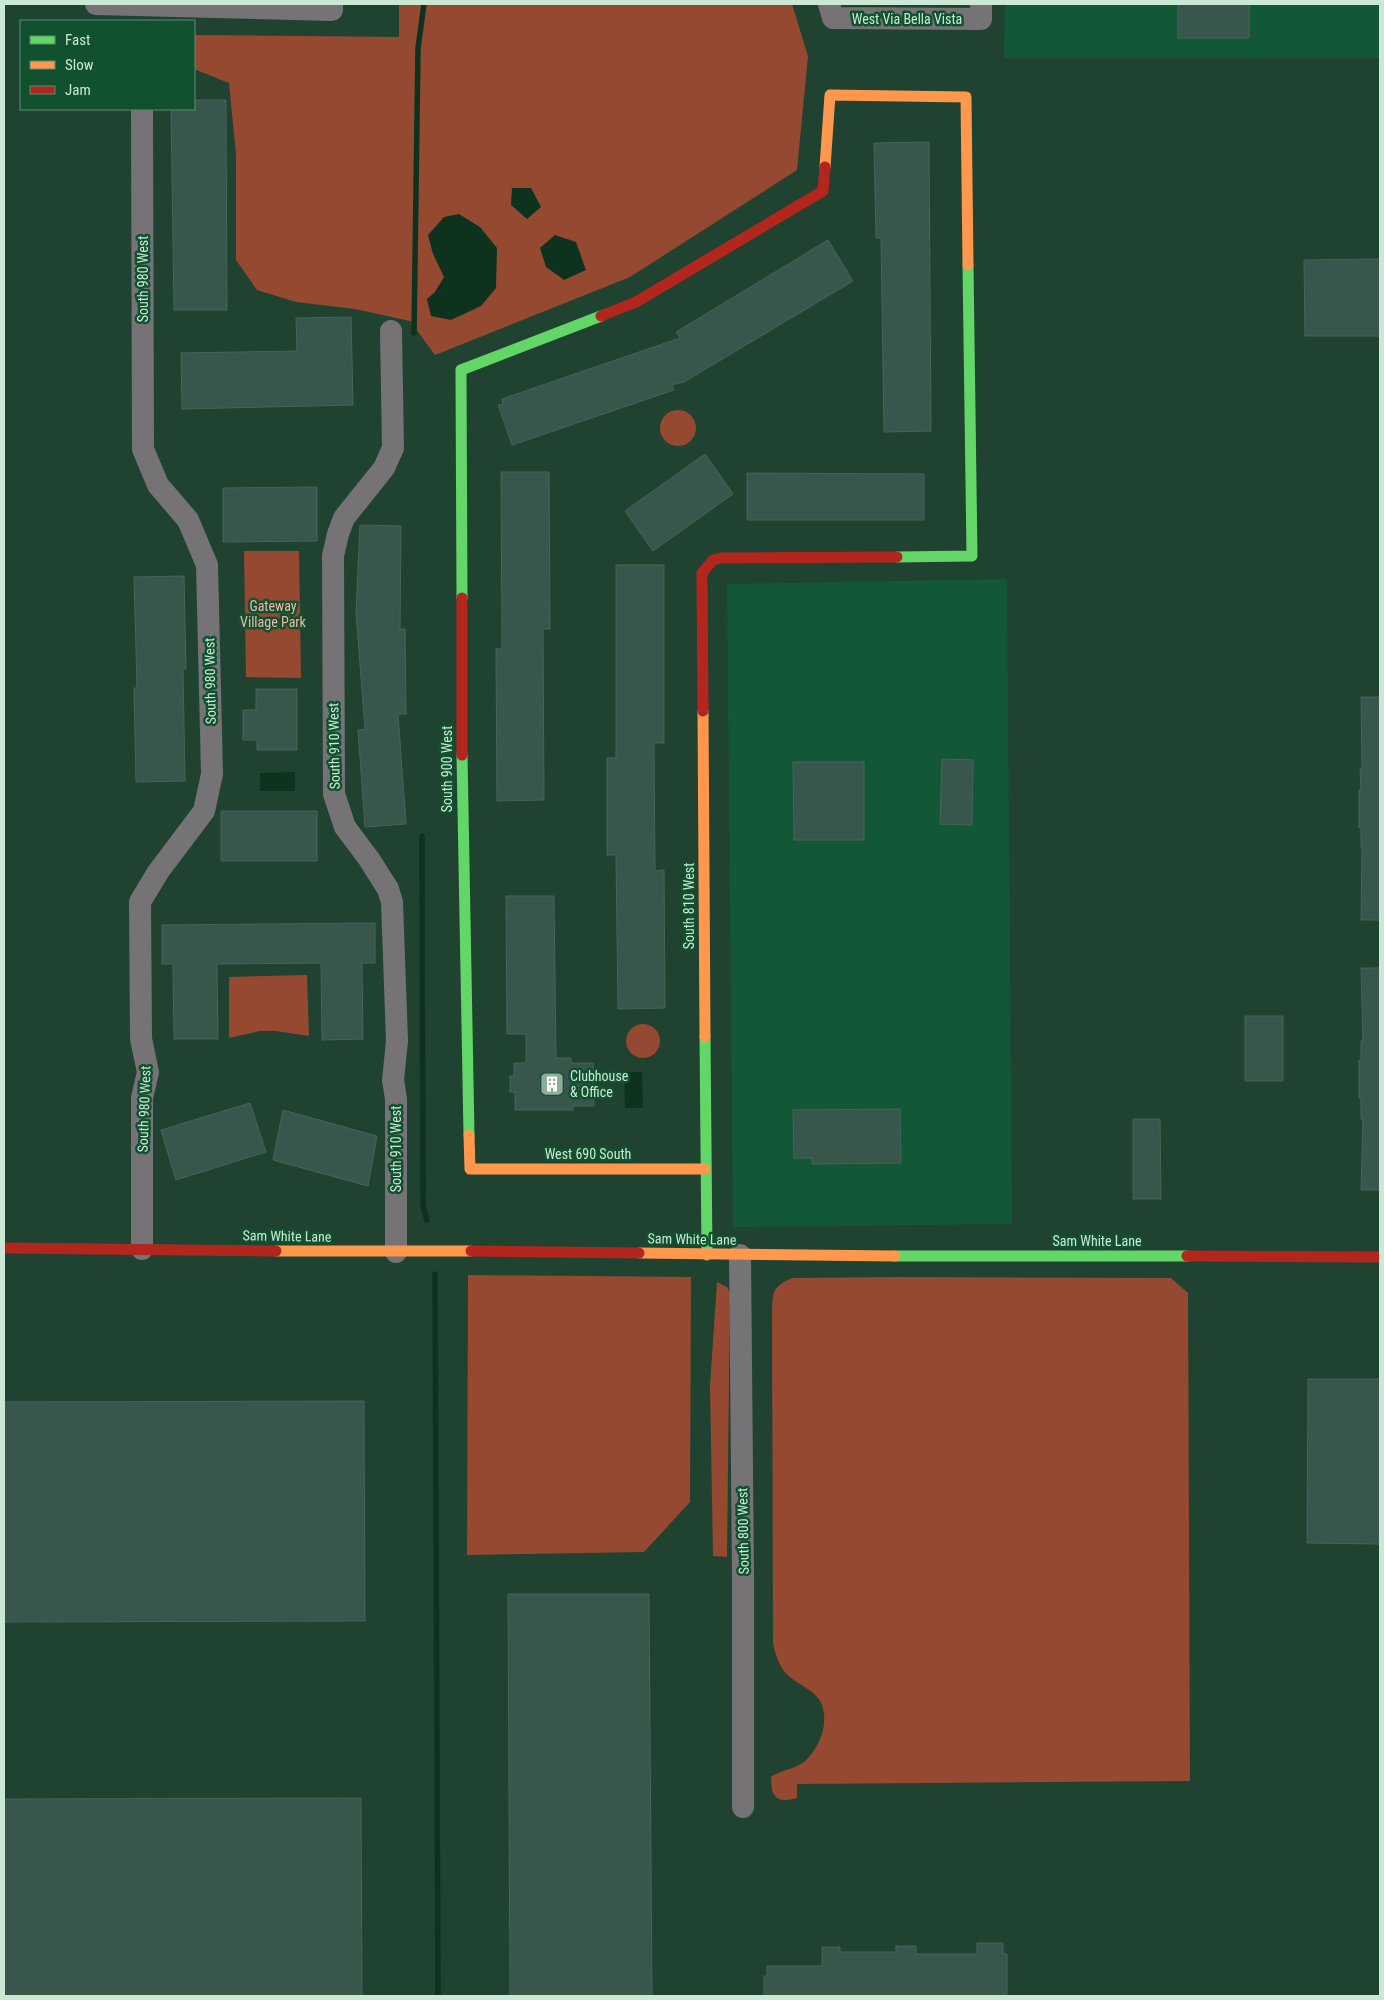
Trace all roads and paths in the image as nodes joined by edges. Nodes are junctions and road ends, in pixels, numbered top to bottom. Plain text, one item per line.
1 (96, 4) edge
2 (332, 7) edge
3 (831, 11) edge
4 (981, 12) edge
5 (142, 110) edge
6 (391, 331) dead end
7 (712, 560) joint
8 (470, 1169) joint
9 (705, 1169) junction
10 (4, 1248) edge
11 (142, 1249) junction
12 (396, 1252) junction
13 (707, 1255) junction
14 (740, 1255) junction
15 (1380, 1257) edge
16 (743, 1807) dead end

1 - 2 street
3 - 4 street, West Via Bella Vista
5 - 11 street, South 980 West
6 - 12 street, South 910 West
7 - 8 street, South 900 West
7 - 9 street, South 810 West
8 - 9 street, West 690 South
9 - 13 street, South 810 West
10 - 11 street, Sam White Lane
11 - 12 street, Sam White Lane
12 - 13 street, Sam White Lane
13 - 14 street, Sam White Lane
14 - 15 street, Sam White Lane
14 - 16 street, South 800 West

